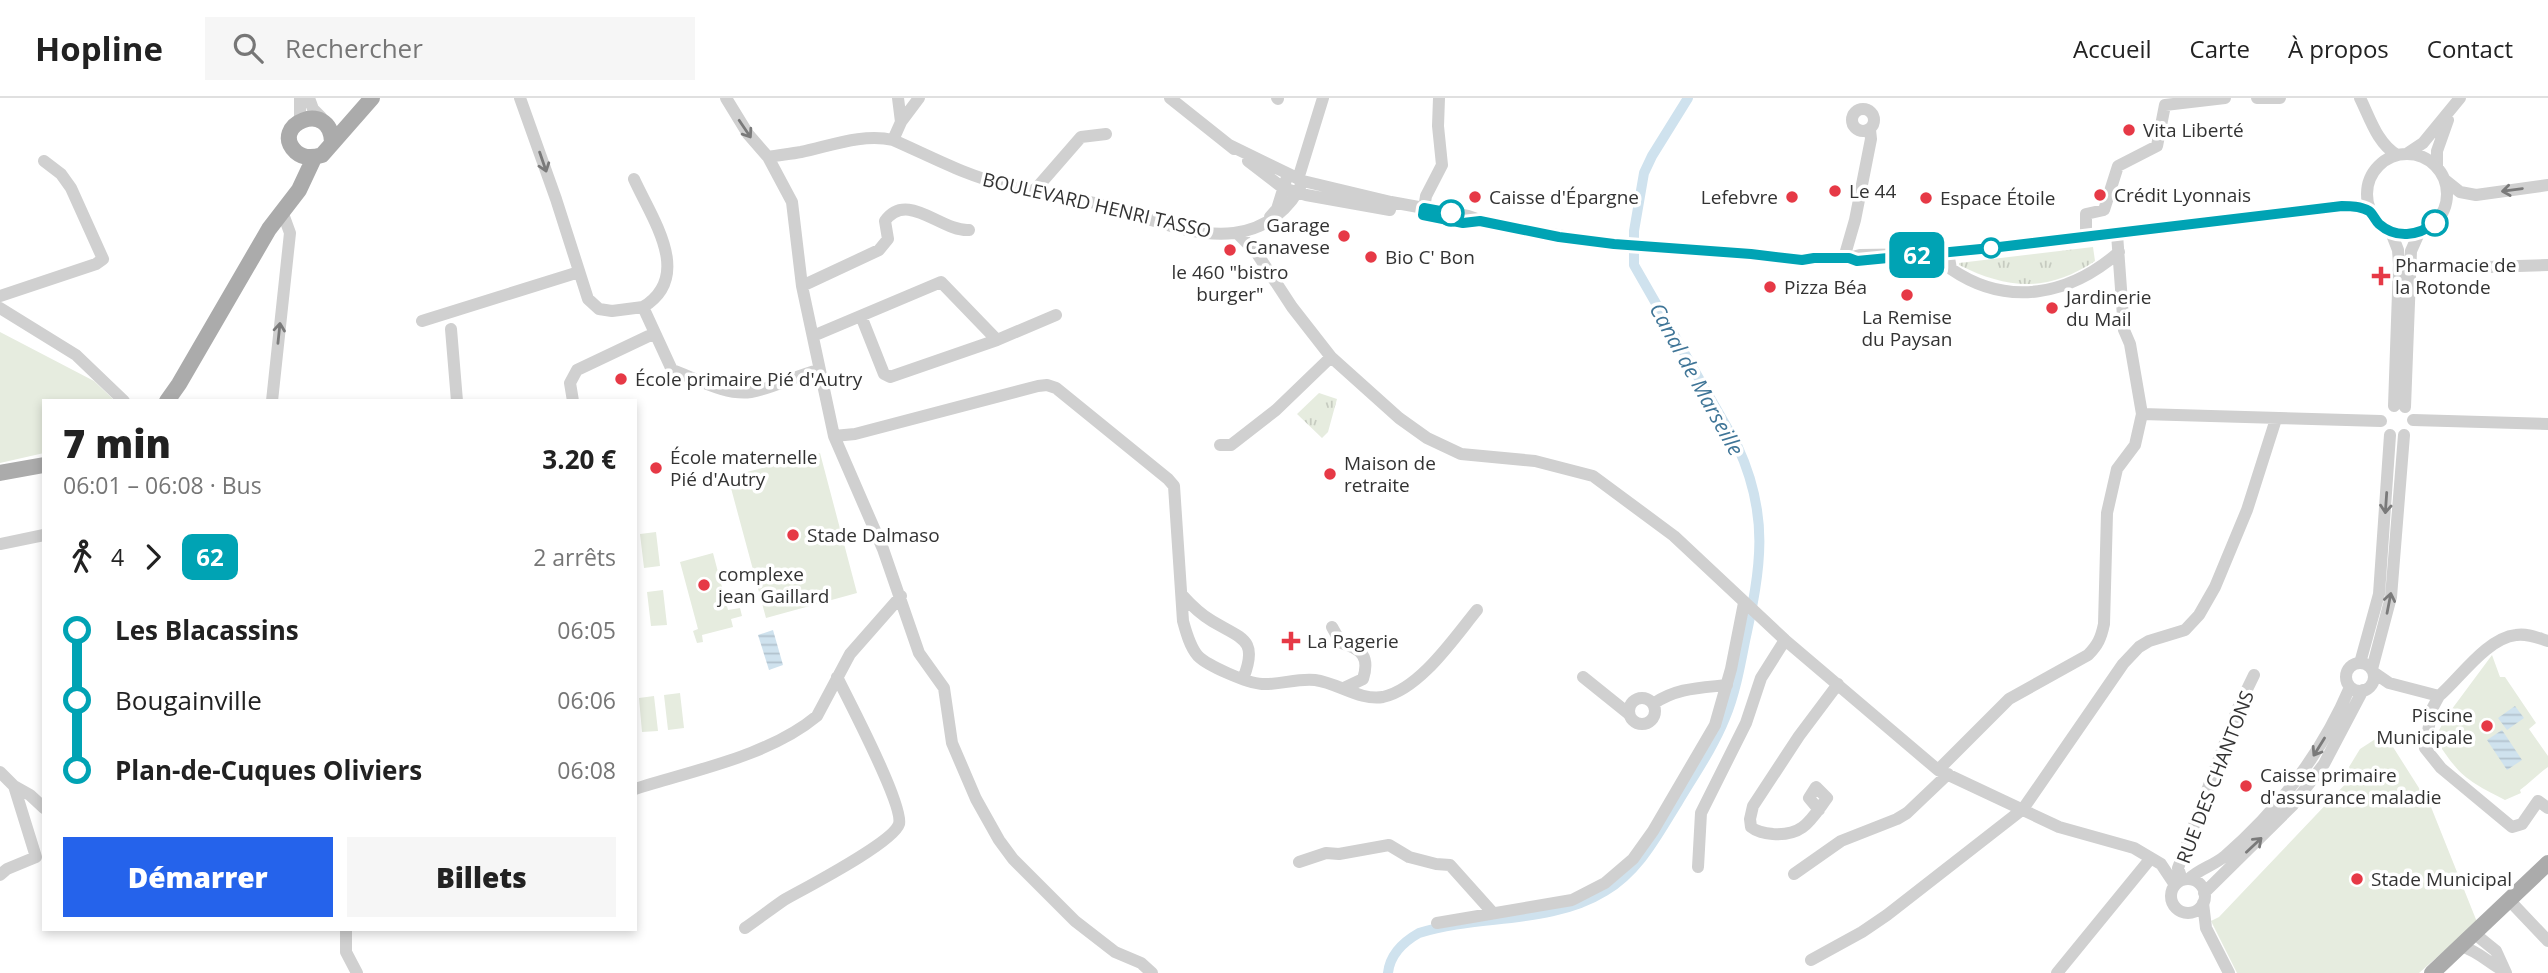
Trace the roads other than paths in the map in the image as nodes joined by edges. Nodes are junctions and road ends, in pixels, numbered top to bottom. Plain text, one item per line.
1 (300, 98) edge
2 (309, 98) edge
3 (361, 98) edge
4 (372, 98) edge
5 (520, 98) edge
6 (726, 98) edge
7 (898, 98) edge
8 (919, 98) edge
9 (1170, 98) edge
10 (1323, 98) edge
11 (1439, 98) edge
12 (2225, 98) edge
13 (2257, 98) edge
14 (2280, 98) edge
15 (2360, 98) edge
16 (2460, 98) edge
17 (2451, 112) junction
18 (300, 118) junction
19 (323, 119) junction
20 (901, 122) junction
21 (1866, 131) dead end
22 (1106, 134) dead end
23 (2380, 139) junction
24 (893, 140) junction
25 (332, 142) junction
26 (297, 153) junction
27 (2402, 154) junction
28 (768, 157) junction
29 (314, 158) junction
30 (44, 161) dead end
31 (2377, 166) junction
32 (2437, 167) junction
33 (634, 179) dead end
34 (2445, 180) junction
35 (1294, 183) junction
36 (2548, 185) edge
37 (2366, 189) junction
38 (1034, 191) junction
39 (285, 206) junction
40 (2315, 209) junction
41 (2369, 211) junction
42 (1424, 212) junction
43 (969, 230) dead end
44 (2391, 232) junction
45 (1237, 233) junction
46 (2419, 233) junction
47 (2117, 234) junction
48 (2087, 237) junction
49 (1948, 252) junction
50 (2119, 253) junction
51 (1846, 258) junction
52 (2548, 265) edge
53 (2487, 267) dead end
54 (579, 272) junction
55 (802, 286) junction
56 (0, 296) edge
57 (643, 307) junction
58 (0, 308) edge
59 (1056, 315) dead end
60 (861, 316) junction
61 (422, 321) dead end
62 (451, 329) dead end
63 (655, 333) junction
64 (813, 336) junction
65 (997, 340) junction
66 (1331, 357) junction
67 (820, 370) junction
68 (122, 399) edge
69 (168, 399) edge
70 (272, 399) edge
71 (457, 399) edge
72 (573, 399) edge
73 (2399, 407) junction
74 (2142, 414) junction
75 (2276, 419) junction
76 (2413, 420) junction
77 (2381, 421) junction
78 (2548, 424) edge
79 (2390, 435) junction
80 (2404, 435) junction
81 (834, 436) junction
82 (1220, 445) dead end
83 (42, 465) edge
84 (0, 473) edge
85 (42, 535) edge
86 (0, 544) edge
87 (1182, 595) junction
88 (901, 596) junction
89 (1749, 608) junction
90 (1477, 610) dead end
91 (1332, 626) dead end
92 (1785, 640) junction
93 (2548, 641) edge
94 (2368, 668) junction
95 (2254, 675) dead end
96 (837, 677) junction
97 (1583, 677) dead end
98 (1243, 680) junction
99 (1838, 684) junction
100 (2389, 684) junction
101 (1727, 685) junction
102 (1345, 688) junction
103 (2361, 688) junction
104 (2439, 696) junction
105 (1653, 704) junction
106 (1629, 714) junction
107 (0, 772) edge
108 (1943, 772) junction
109 (14, 786) junction
110 (637, 788) edge
111 (42, 806) edge
112 (2548, 808) edge
113 (2023, 809) junction
114 (1819, 810) dead end
115 (2151, 858) junction
116 (1299, 862) dead end
117 (2548, 863) edge
118 (1698, 867) dead end
119 (1794, 874) dead end
120 (0, 875) edge
121 (2182, 881) junction
122 (2204, 898) junction
123 (2510, 901) junction
124 (2187, 912) junction
125 (1493, 913) junction
126 (2489, 920) junction
127 (1437, 923) dead end
128 (745, 928) dead end
129 (2206, 928) junction
130 (346, 931) edge
131 (2548, 941) edge
132 (2471, 942) junction
133 (2496, 951) junction
134 (1811, 960) dead end
135 (2505, 972) edge
136 (357, 973) edge
137 (1152, 973) edge
138 (2057, 973) edge
139 (2229, 973) edge
140 (2432, 973) edge

1 - 18 street
2 - 19 street
3 - 19 main road
4 - 25 main road
5 -> 54 street
6 -> 28 street
7 - 20 street
8 - 20 street
9 - 35 street
10 - 35 street, BOULEVARD HENRI TASSO
11 - 42 street
12 - 48 street
13 - 14 street
15 - 23 street
16 - 17 street
17 - 27 street
17 - 32 street
18 - 19 main road
18 - 26 main road
19 - 25 main road
20 - 24 street
21 - 51 street
22 - 38 street
23 - 27 street
23 - 31 street
24 - 28 street, BOULEVARD HENRI TASSO
24 - 38 street, BOULEVARD HENRI TASSO
25 - 29 main road
26 - 29 main road
26 - 39 main road
27 - 31 street
27 - 32 street
28 - 55 street
29 - 39 main road
30 - 56 street
31 - 37 street
32 - 34 street
33 - 57 street
36 -> 34 street
34 - 46 street
35 - 42 street
35 - 45 street, BOULEVARD HENRI TASSO
37 - 40 street
37 - 41 street
38 - 45 street, BOULEVARD HENRI TASSO
39 - 69 main road
70 -> 39 street
40 - 41 street
40 - 47 street
41 - 44 street
42 - 51 street
43 - 55 street
44 - 46 street
44 - 73 street
45 - 66 street
46 - 73 street
47 - 48 street
47 - 50 street
48 - 49 street
49 - 50 street
49 - 51 street
50 - 74 street
52 - 53 street
54 - 57 street
54 - 61 street
55 - 64 street
57 - 63 street
58 - 68 street
59 - 65 street
60 - 64 street
60 - 65 street
60 - 65 street
62 - 71 street
63 - 67 street
63 - 72 street
64 - 67 street
66 - 82 street
66 - 89 street
67 - 81 street
73 - 76 street
73 - 77 street
74 - 75 street
74 - 108 street
75 - 77 street
75 - 113 street
76 - 78 street
76 - 80 street
77 - 79 street
79 - 80 street
79 -> 94 street
94 -> 80 street
81 - 87 street
81 - 88 street
83 - 84 main road
85 - 86 street
87 - 98 street
87 - 98 street
88 - 96 street
88 - 137 street
89 - 92 street
89 - 101 street
90 - 102 street
91 - 102 street
92 - 99 street
92 - 118 street
93 - 104 street
94 - 100 street
94 - 103 street
94 - 103 street
95 - 121 street, RUE DES CHANTONS
96 - 110 street
96 - 128 street
97 - 106 street
98 - 102 street
99 - 108 street
99 - 114 street
100 - 103 street
100 - 104 street
101 - 105 street
101 - 125 street
103 -> 121 street
122 -> 103 street
104 - 112 street
105 - 106 street
105 - 106 street
107 - 109 street
108 - 113 street
108 - 119 street
109 - 111 street
109 - 120 street
113 - 115 street
113 - 134 street
115 - 121 street
115 - 138 street
116 - 125 street
117 - 123 main road
121 - 122 street
121 - 124 street
122 - 124 street
122 - 129 street
123 - 126 main road
123 - 131 street
124 - 129 street
125 - 127 street
126 - 132 main road
126 - 133 street
129 - 139 street
130 - 136 street
132 - 133 street
132 - 135 street
132 - 140 main road
133 - 135 street

